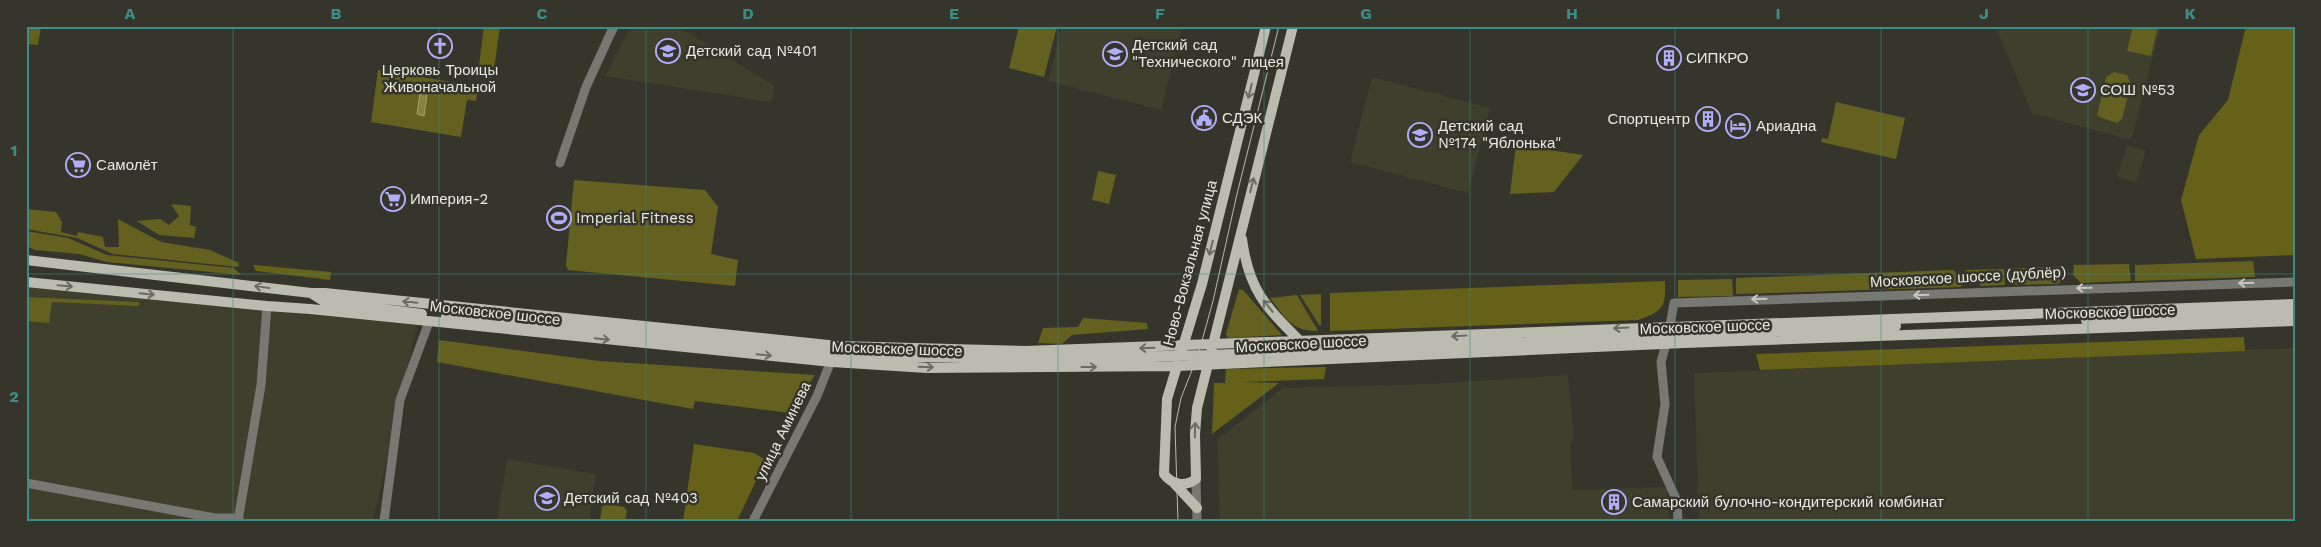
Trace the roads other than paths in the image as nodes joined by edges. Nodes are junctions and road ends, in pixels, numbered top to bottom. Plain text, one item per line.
1 (614, 26) edge
2 (1266, 26) edge
3 (1293, 26) edge
4 (560, 163) dead end
5 (1241, 233) junction
6 (27, 259) edge
7 (2295, 282) edge
8 (28, 284) edge
9 (310, 294) junction
10 (325, 302) junction
11 (2295, 304) edge
12 (267, 306) junction
13 (310, 308) junction
14 (2295, 312) edge
15 (431, 318) junction
16 (2295, 321) edge
17 (1668, 335) junction
18 (1304, 346) junction
19 (1210, 355) junction
20 (1181, 356) junction
21 (833, 358) junction
22 (1196, 479) junction
23 (26, 482) edge
24 (1173, 482) junction
25 (1197, 507) junction
26 (238, 519) edge
27 (384, 521) edge
28 (753, 521) edge
29 (1197, 521) edge
30 (1678, 521) edge

1 - 4 street
2 -> 20 main road, Ново-Вокзальная улица
5 -> 3 main road
18 -> 5 main road
5 - 19 main road
9 -> 6 main road, Московское шоссе
7 -> 17 street, Московское шоссе (дублёр)
8 -> 12 main road, Московское шоссе
9 - 10 main road, Московское шоссе
20 -> 9 main road, Московское шоссе
10 - 13 main road, Московское шоссе
10 - 15 main road, Московское шоссе
11 - 17 main road, Московское шоссе
12 - 13 main road, Московское шоссе
12 - 26 street
13 - 15 main road, Московское шоссе
14 - 17 main road, Московское шоссе
15 - 21 main road, Московское шоссе
15 - 27 street
16 - 17 main road, Московское шоссе
17 - 18 main road, Московское шоссе
17 - 19 main road, Московское шоссе
17 - 30 street
18 - 19 main road, Московское шоссе
19 - 20 main road, Московское шоссе
22 -> 19 main road
20 - 21 main road, Московское шоссе
20 - 24 main road, Ново-Вокзальная улица
21 - 28 street, улица Аминева
22 - 24 main road
22 - 25 street
23 - 26 street
24 - 25 main road, Ново-Вокзальная улица
25 - 29 street

